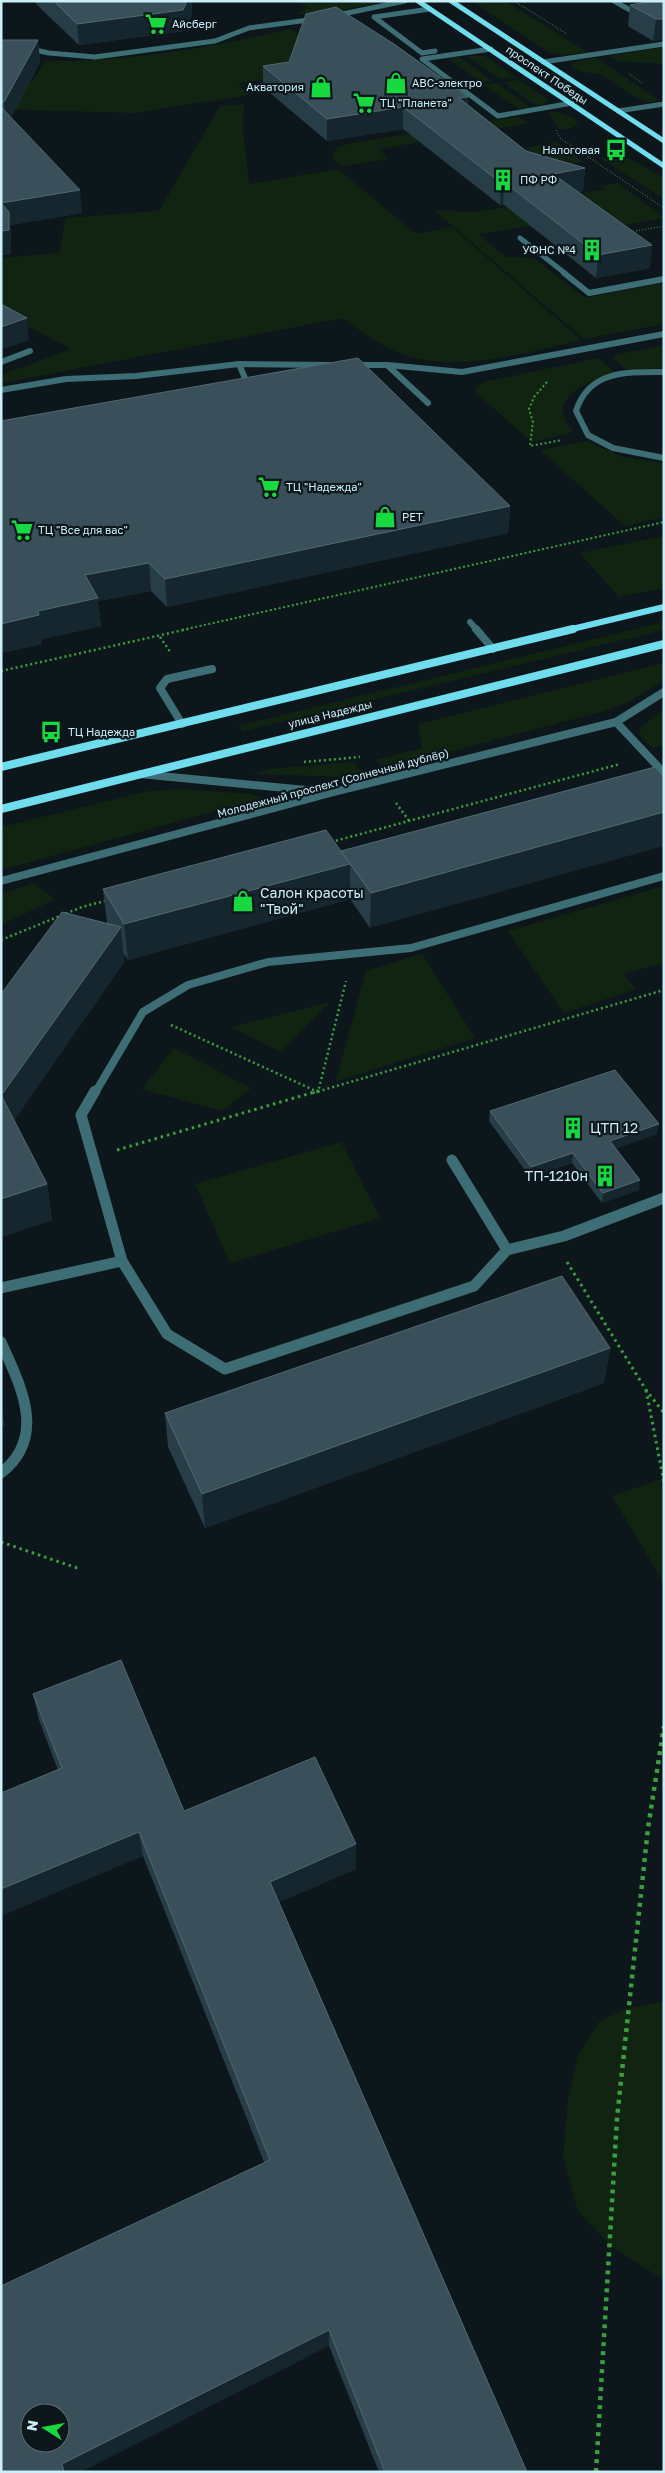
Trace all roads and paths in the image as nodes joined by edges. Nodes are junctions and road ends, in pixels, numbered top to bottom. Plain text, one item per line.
1 (405, 1) edge
2 (418, 1) edge
3 (451, 1) edge
4 (614, 1) edge
5 (430, 9) junction
6 (664, 10) edge
7 (1, 43) edge
8 (483, 44) junction
9 (664, 44) edge
10 (491, 49) junction
11 (543, 62) junction
12 (572, 103) junction
13 (664, 104) edge
14 (618, 111) junction
15 (560, 138) dead end
16 (664, 141) edge
17 (664, 166) edge
18 (664, 208) edge
19 (664, 226) edge
20 (626, 233) edge
21 (520, 238) dead end
22 (664, 279) edge
23 (664, 334) edge
24 (30, 351) dead end
25 (1, 362) edge
26 (239, 364) junction
27 (338, 365) edge
28 (348, 365) edge
29 (387, 365) junction
30 (664, 372) edge
31 (550, 378) dead end
32 (1, 390) edge
33 (252, 394) edge
34 (428, 403) dead end
35 (588, 434) junction
36 (664, 458) edge
37 (664, 522) edge
38 (664, 607) edge
39 (470, 622) dead end
40 (664, 644) edge
41 (493, 649) junction
42 (212, 668) dead end
43 (1, 671) edge
44 (664, 692) edge
45 (616, 722) junction
46 (182, 724) junction
47 (648, 756) junction
48 (1, 767) edge
49 (664, 773) edge
50 (136, 774) junction
51 (334, 792) junction
52 (1, 808) edge
53 (323, 844) edge
54 (664, 876) edge
55 (1, 881) edge
56 (111, 900) edge
57 (1, 940) edge
58 (354, 953) junction
59 (664, 990) edge
60 (143, 1012) junction
61 (318, 1092) junction
62 (93, 1157) junction
63 (452, 1160) dead end
64 (664, 1198) edge
65 (564, 1236) junction
66 (506, 1250) junction
67 (122, 1261) junction
68 (1, 1288) edge
69 (1, 1342) edge
70 (646, 1390) junction
71 (664, 1413) edge
72 (1, 1473) edge
73 (664, 1482) edge
74 (1, 1542) edge
75 (80, 1569) dead end
76 (664, 1726) edge
77 (596, 2472) edge

1 - 7 street
2 - 5 main road, проспект Победы
3 - 11 main road, проспект Победы
4 - 6 street
5 - 8 main road, проспект Победы
5 - 8 street
8 - 10 main road, проспект Победы
9 - 11 street
10 - 12 main road, проспект Победы
10 - 12 street
11 - 14 main road, проспект Победы
12 - 17 main road, проспект Победы
13 - 14 street
14 - 16 main road, проспект Победы
15 - 18 path
19 - 20 path
21 - 22 street
23 - 29 street
24 - 25 street
26 - 27 street
26 - 32 street
26 - 33 street
28 - 29 street
29 - 34 street
30 - 35 street
31 - 35 path
35 - 36 street
37 - 43 path
38 - 41 main road, улица Надежды
39 - 41 street
40 - 50 main road, улица Надежды
41 - 46 main road, улица Надежды
42 - 46 street
44 - 45 street, Молодежный проспект (Солнечный дублёр)
45 - 47 street
45 - 51 street, Молодежный проспект (Солнечный дублёр)
46 - 48 main road, улица Надежды
47 - 49 street
47 - 53 path
50 - 51 street
50 - 52 main road, улица Надежды
51 - 55 street, Молодежный проспект (Солнечный дублёр)
54 - 58 street
56 - 57 path
58 - 60 street
58 - 61 path
59 - 61 path
60 - 61 path
60 - 62 street
61 - 62 path
62 - 67 street
63 - 66 street
64 - 65 street
65 - 66 street
65 - 70 path
66 - 67 street
67 - 68 street
69 - 72 street
70 - 71 path
70 - 73 path
74 - 75 path
76 - 77 path

